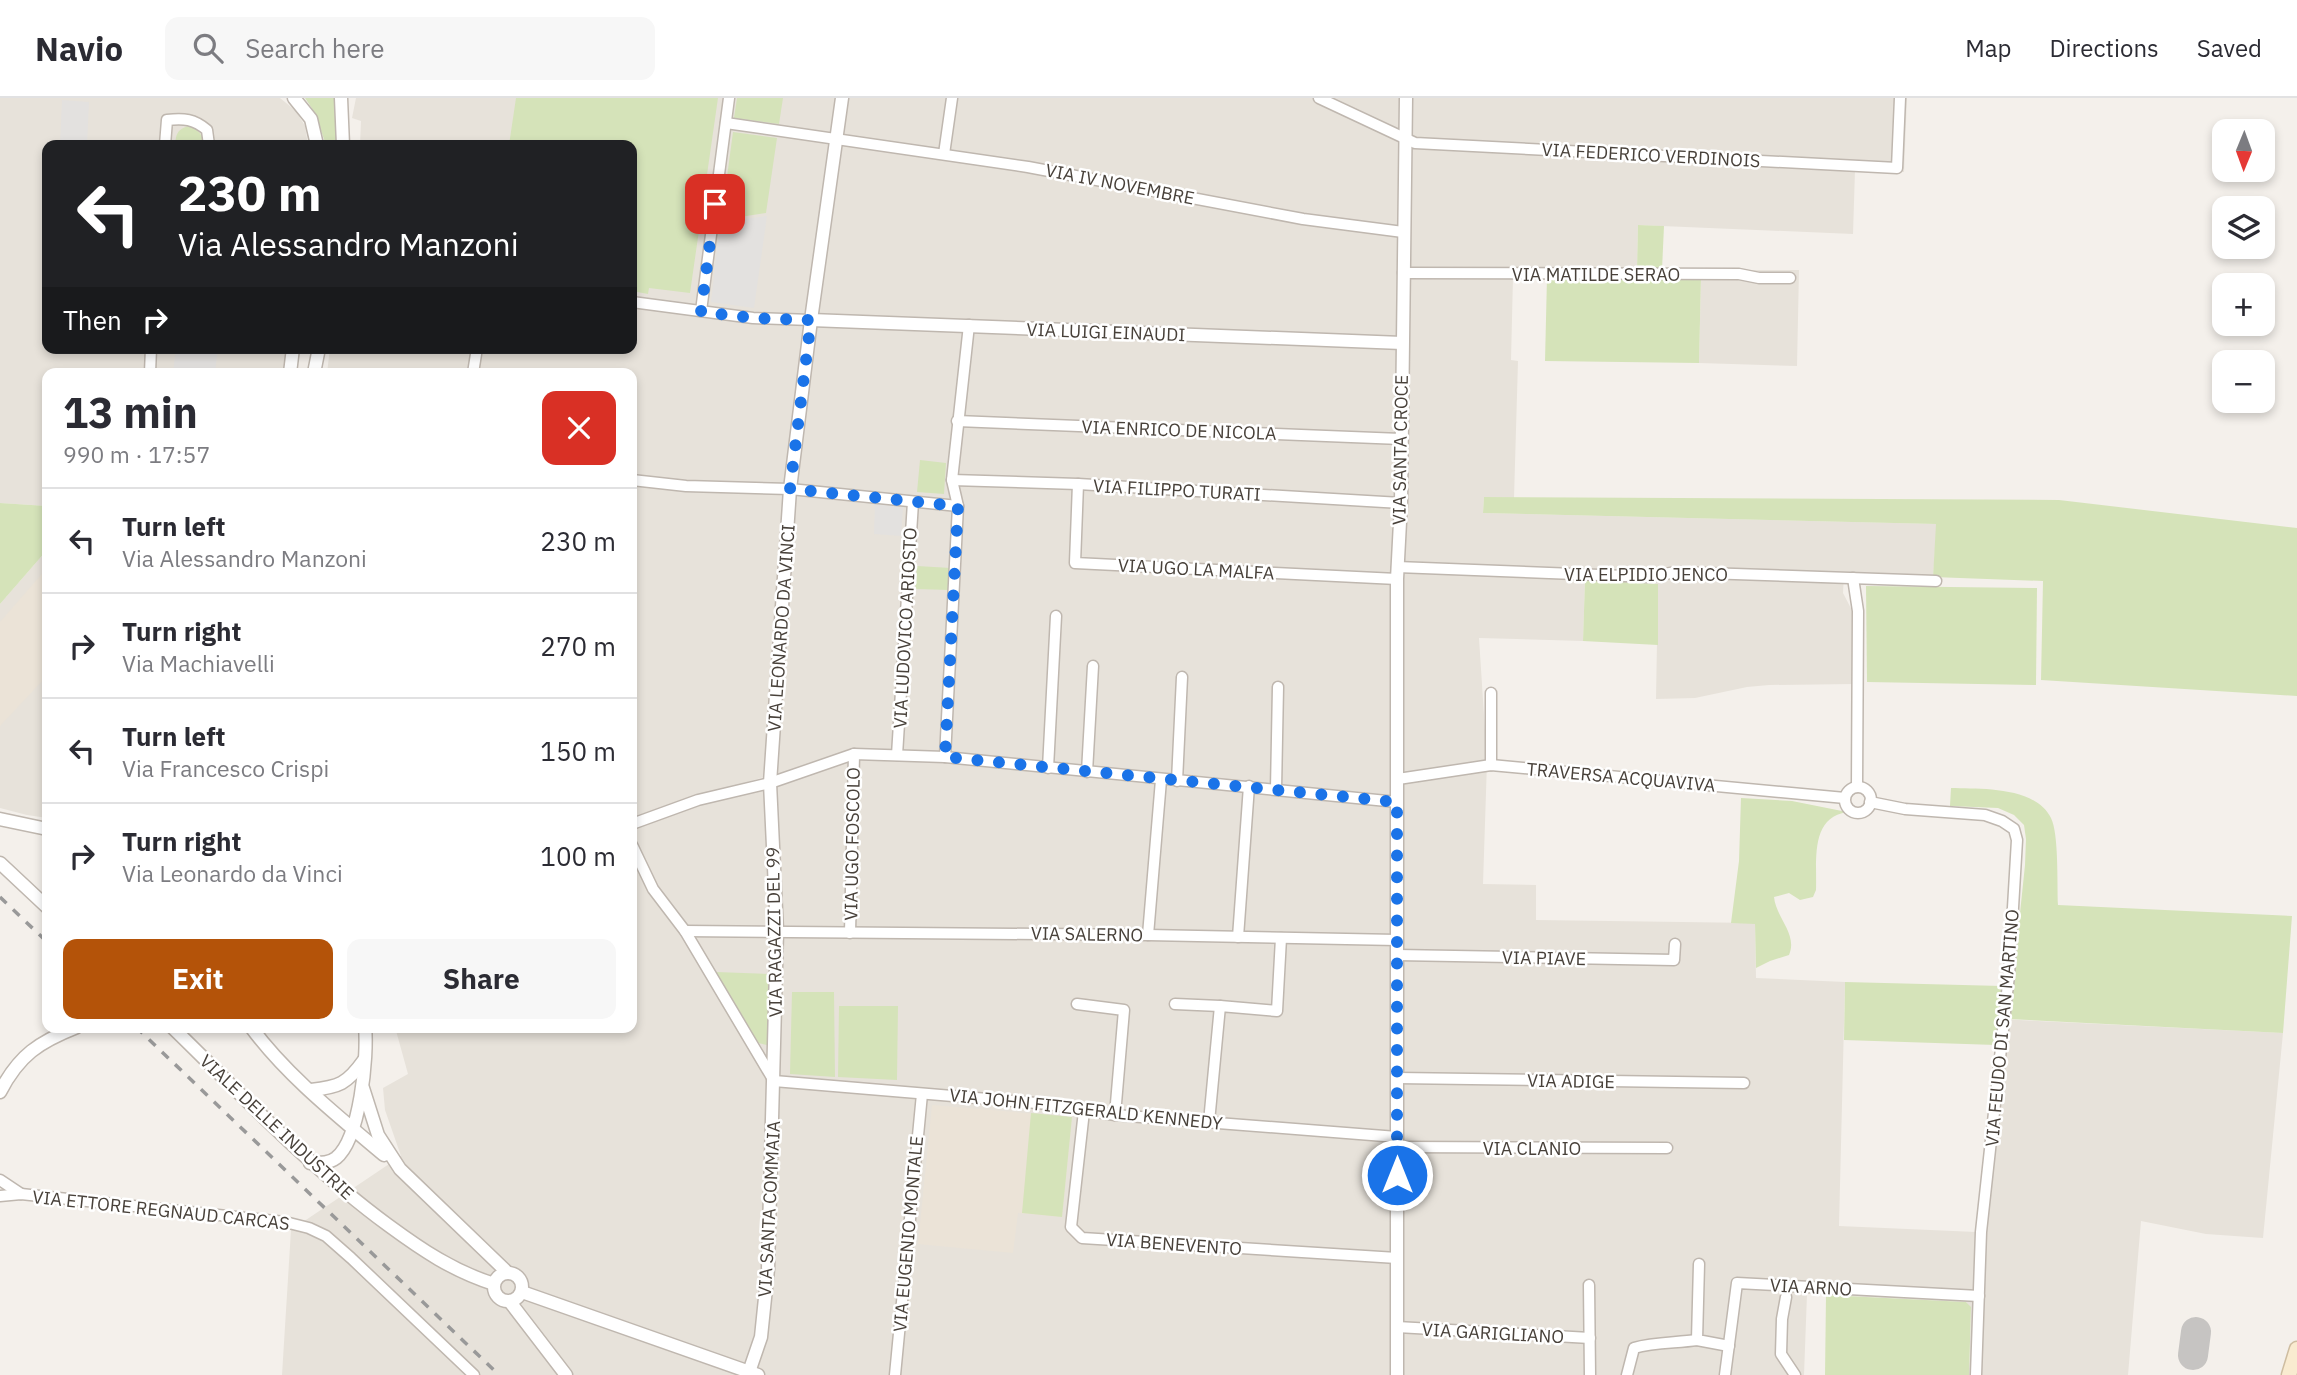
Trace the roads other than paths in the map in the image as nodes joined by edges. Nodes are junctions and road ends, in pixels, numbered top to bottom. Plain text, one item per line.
1 (293, 98) edge
2 (341, 98) edge
3 (729, 98) edge
4 (842, 98) edge
5 (952, 98) edge
6 (1319, 98) edge
7 (1406, 98) edge
8 (1899, 98) edge
9 (726, 123) junction
10 (836, 138) junction
11 (1406, 138) junction
12 (165, 140) edge
13 (208, 140) edge
14 (316, 140) edge
15 (343, 140) edge
16 (944, 154) junction
17 (1404, 232) junction
18 (1403, 274) junction
19 (1790, 278) dead end
20 (637, 303) edge
21 (701, 312) junction
22 (811, 320) junction
23 (969, 325) junction
24 (1402, 343) junction
25 (957, 421) junction
26 (1401, 439) junction
27 (952, 480) junction
28 (637, 481) edge
29 (1078, 484) junction
30 (790, 489) junction
31 (912, 502) junction
32 (1401, 503) junction
33 (958, 506) junction
34 (1397, 573) junction
35 (1853, 578) junction
36 (1936, 581) dead end
37 (1056, 616) dead end
38 (1093, 666) dead end
39 (1182, 677) dead end
40 (1278, 687) dead end
41 (1492, 693) dead end
42 (854, 754) junction
43 (897, 755) junction
44 (945, 757) junction
45 (1492, 765) junction
46 (1048, 768) junction
47 (1087, 772) junction
48 (1398, 779) junction
49 (1161, 780) junction
50 (1177, 781) junction
51 (770, 783) junction
52 (1249, 786) junction
53 (1857, 788) junction
54 (1276, 789) junction
55 (1845, 798) junction
56 (1397, 802) junction
57 (1870, 802) junction
58 (0, 819) edge
59 (637, 822) edge
60 (42, 828) edge
61 (637, 855) edge
62 (0, 863) edge
63 (42, 902) edge
64 (685, 931) junction
65 (777, 932) junction
66 (850, 933) junction
67 (1148, 935) junction
68 (1238, 937) junction
69 (1281, 938) junction
70 (1397, 940) junction
71 (1675, 944) dead end
72 (1397, 955) junction
73 (1077, 1004) dead end
74 (1175, 1004) dead end
75 (1220, 1006) junction
76 (65, 1033) edge
77 (178, 1033) edge
78 (255, 1033) edge
79 (365, 1033) edge
80 (364, 1060) junction
81 (1397, 1078) junction
82 (774, 1082) junction
83 (1744, 1083) dead end
84 (363, 1088) junction
85 (311, 1090) junction
86 (0, 1092) edge
87 (922, 1094) junction
88 (1084, 1111) junction
89 (1115, 1115) junction
90 (1209, 1122) junction
91 (352, 1128) junction
92 (1397, 1142) junction
93 (1667, 1148) dead end
94 (310, 1163) junction
95 (400, 1169) junction
96 (0, 1180) edge
97 (21, 1194) junction
98 (0, 1196) edge
99 (1397, 1258) junction
100 (1699, 1264) dead end
101 (508, 1273) junction
102 (495, 1284) junction
103 (1590, 1284) dead end
104 (522, 1292) junction
105 (1979, 1296) junction
106 (1786, 1297) dead end
107 (510, 1302) junction
108 (1397, 1327) junction
109 (1590, 1338) junction
110 (1697, 1340) junction
111 (1729, 1346) junction
112 (2297, 1349) edge
113 (754, 1374) edge
114 (474, 1375) edge
115 (566, 1375) edge
116 (895, 1375) edge
117 (1396, 1375) edge
118 (1590, 1375) edge
119 (1627, 1375) edge
120 (1725, 1375) edge
121 (1795, 1375) edge
122 (1976, 1375) edge
123 (2289, 1375) edge

1 - 14 street
2 - 15 street
3 - 9 street
4 - 10 street, VIA LEONARDO DA VINCI
5 - 16 street
6 - 11 street, VIA FEDERICO VERDINOIS
7 - 11 street, VIA SANTA CROCE
8 - 11 street, VIA FEDERICO VERDINOIS
9 - 10 street, VIA IV NOVEMBRE
9 - 21 street
10 - 16 street, VIA IV NOVEMBRE
10 - 22 street, VIA LEONARDO DA VINCI
11 - 17 street, VIA SANTA CROCE
12 - 13 street
16 - 17 street, VIA IV NOVEMBRE
17 - 18 street, VIA SANTA CROCE
18 - 19 street, VIA MATILDE SERAO
18 - 24 street, VIA SANTA CROCE
20 - 21 street
21 - 22 street
22 - 23 street, VIA LUIGI EINAUDI
22 - 30 street, VIA LEONARDO DA VINCI
23 - 24 street, VIA LUIGI EINAUDI
23 - 25 street
24 - 26 street, VIA SANTA CROCE
25 - 26 street, VIA ENRICO DE NICOLA
25 - 27 street
26 - 32 street, VIA SANTA CROCE
27 - 29 street, VIA FILIPPO TURATI
27 - 33 street
28 - 30 street
29 - 32 street, VIA FILIPPO TURATI
29 - 34 street, VIA UGO LA MALFA
30 - 31 street
30 - 51 street, VIA LEONARDO DA VINCI
31 - 33 street
31 - 43 street, VIA LUDOVICO ARIOSTO
32 - 34 street, VIA SANTA CROCE
33 - 44 street
34 - 35 street, VIA ELPIDIO JENCO
34 - 48 street, VIA SANTA CROCE
35 - 36 street, VIA ELPIDIO JENCO
35 - 53 street
37 - 46 street
38 - 47 street
39 - 50 street
40 - 54 street
41 - 45 street
42 - 43 street
42 - 51 street
42 - 66 street, VIA UGO FOSCOLO
43 - 44 street
44 - 46 street
45 - 48 street, TRAVERSA ACQUAVIVA
45 - 55 street, TRAVERSA ACQUAVIVA
46 - 47 street
47 - 49 street
48 - 56 street, VIA SANTA CROCE
49 - 50 street
49 - 67 street
50 - 52 street
51 - 59 street
51 - 65 street, VIA RAGAZZI DEL 99
52 - 54 street
52 - 68 street
53 - 55 street
53 - 57 street
54 - 56 street
55 - 57 street
56 - 70 street, VIA SANTA CROCE
57 - 105 street, VIA FEUDO DI SAN MARTINO
58 - 60 street
61 - 64 street
62 - 63 street
64 - 65 street, VIA SALERNO
64 - 82 street
65 - 66 street, VIA SALERNO
65 - 82 street, VIA RAGAZZI DEL 99
66 - 67 street, VIA SALERNO
67 - 68 street, VIA SALERNO
68 - 69 street, VIA SALERNO
69 - 70 street, VIA SALERNO
69 - 75 street
70 - 72 street, VIA SANTA CROCE
71 - 72 street, VIA PIAVE
72 - 81 street, VIA SANTA CROCE
73 - 89 street
74 - 75 street
75 - 90 street
76 - 86 street
77 - 94 street, VIALE DELLE INDUSTRIE
78 - 85 street
79 - 80 street
80 - 84 street
80 - 85 street
81 - 83 street, VIA ADIGE
81 - 92 street, VIA SANTA CROCE
82 - 87 street, VIA JOHN FITZGERALD KENNEDY
82 - 113 street, VIA SANTA COMMAIA
84 - 91 street
84 - 95 street
85 - 91 street
87 - 88 street, VIA JOHN FITZGERALD KENNEDY
87 - 116 street, VIA EUGENIO MONTALE
88 - 89 street, VIA JOHN FITZGERALD KENNEDY
88 - 99 street, VIA BENEVENTO
89 - 90 street, VIA JOHN FITZGERALD KENNEDY
90 - 92 street, VIA JOHN FITZGERALD KENNEDY
91 - 94 street
91 - 95 street
92 - 93 street, VIA CLANIO
92 - 99 street, VIA SANTA CROCE
94 - 102 street, VIALE DELLE INDUSTRIE
95 - 101 street
96 - 97 street
97 - 98 street, VIA ETTORE REGNAUD CARCAS
97 - 114 street, VIA ETTORE REGNAUD CARCAS
99 - 108 street, VIA SANTA CROCE
100 - 110 street
101 - 102 street
101 - 104 street
102 - 107 street
103 - 109 street
104 - 107 street
104 - 113 street
105 - 111 street, VIA ARNO
105 - 122 street, VIA FEUDO DI SAN MARTINO
106 - 121 street, VIA ARNO
107 - 115 street
108 - 109 street, VIA GARIGLIANO
108 - 117 street, VIA SANTA CROCE
109 - 118 street
110 - 111 street
110 - 119 street
111 - 120 street, VIA ARNO
112 - 123 main road

